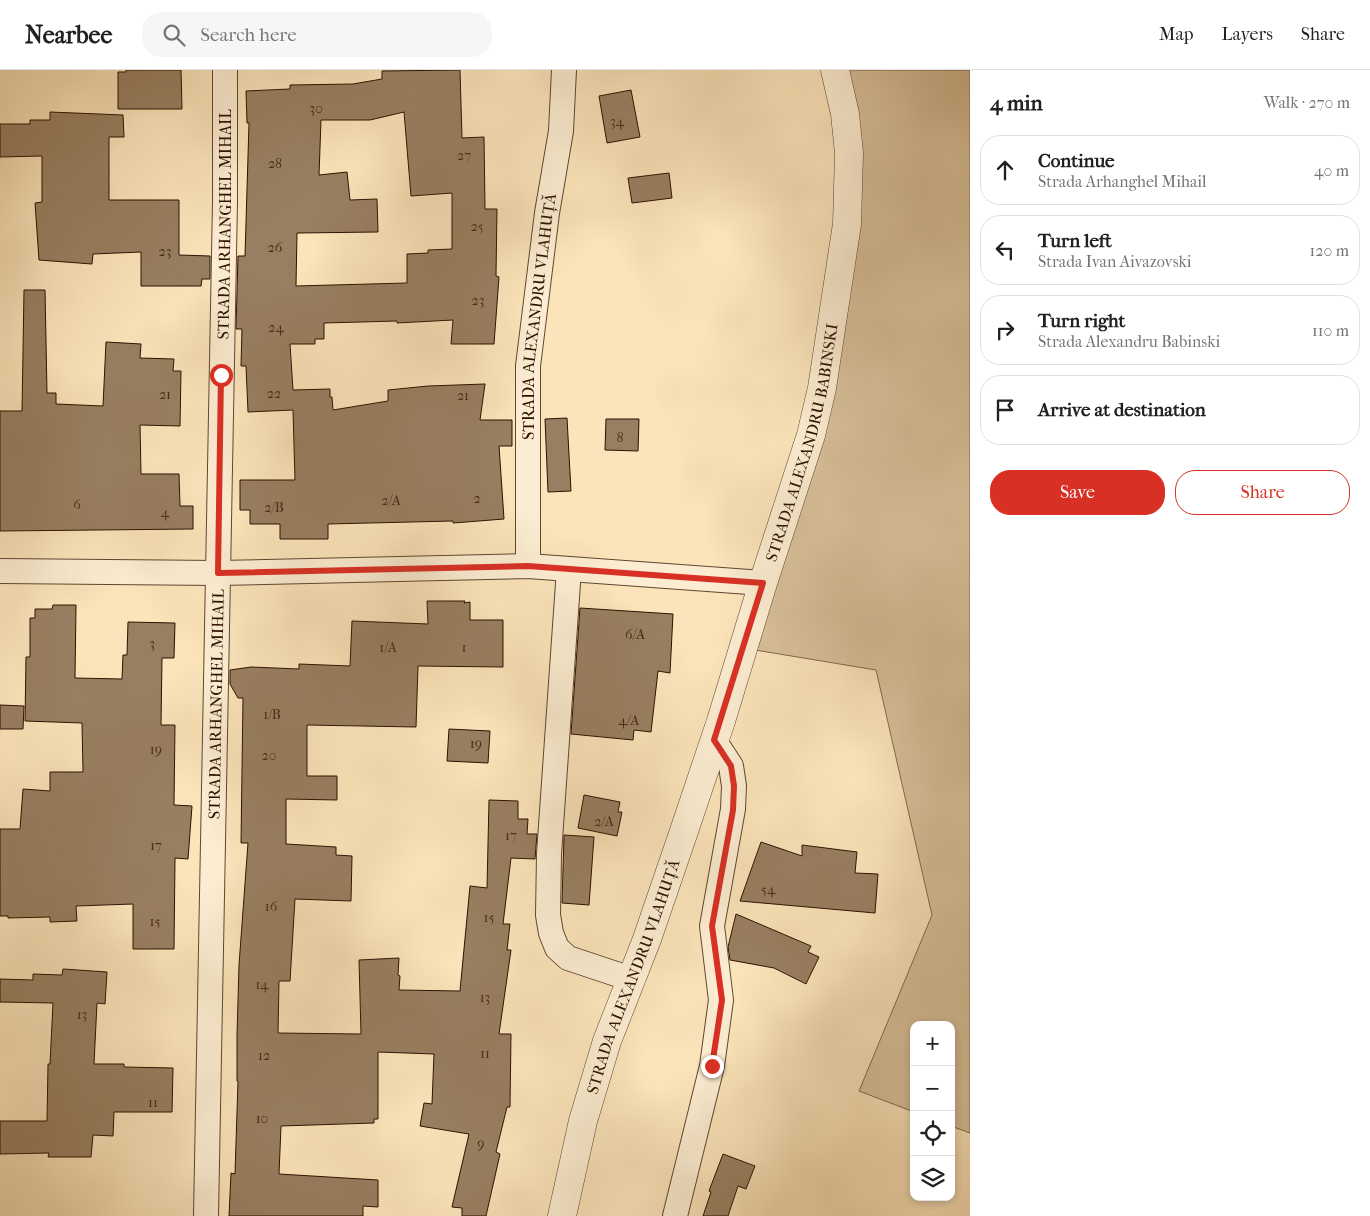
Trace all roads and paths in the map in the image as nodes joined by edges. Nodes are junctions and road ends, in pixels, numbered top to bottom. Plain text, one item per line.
1 (225, 70) edge
2 (564, 70) edge
3 (835, 70) edge
4 (528, 566) junction
5 (569, 569) junction
6 (0, 571) edge
7 (218, 573) junction
8 (763, 583) junction
9 (714, 740) junction
10 (631, 979) junction
11 (206, 1216) edge
12 (562, 1216) edge
13 (676, 1216) edge

1 - 7 street, STRADA ARHANGHEL MIHAIL
2 - 4 street, STRADA АLEXANDRU VLAHUȚĂ
3 - 8 street, STRADA ALEXANDRU BABINSKI
4 - 5 street
4 - 7 street
5 - 8 street
5 - 10 street
6 - 7 street
7 - 11 street, STRADA ARHANGHEL MIHAIL
8 - 9 street, STRADA ALEXANDRU BABINSKI
9 - 10 street, STRADA АLEXANDRU VLAHUȚĂ
9 - 13 street
10 - 12 street, STRADA АLEXANDRU VLAHUȚĂ

